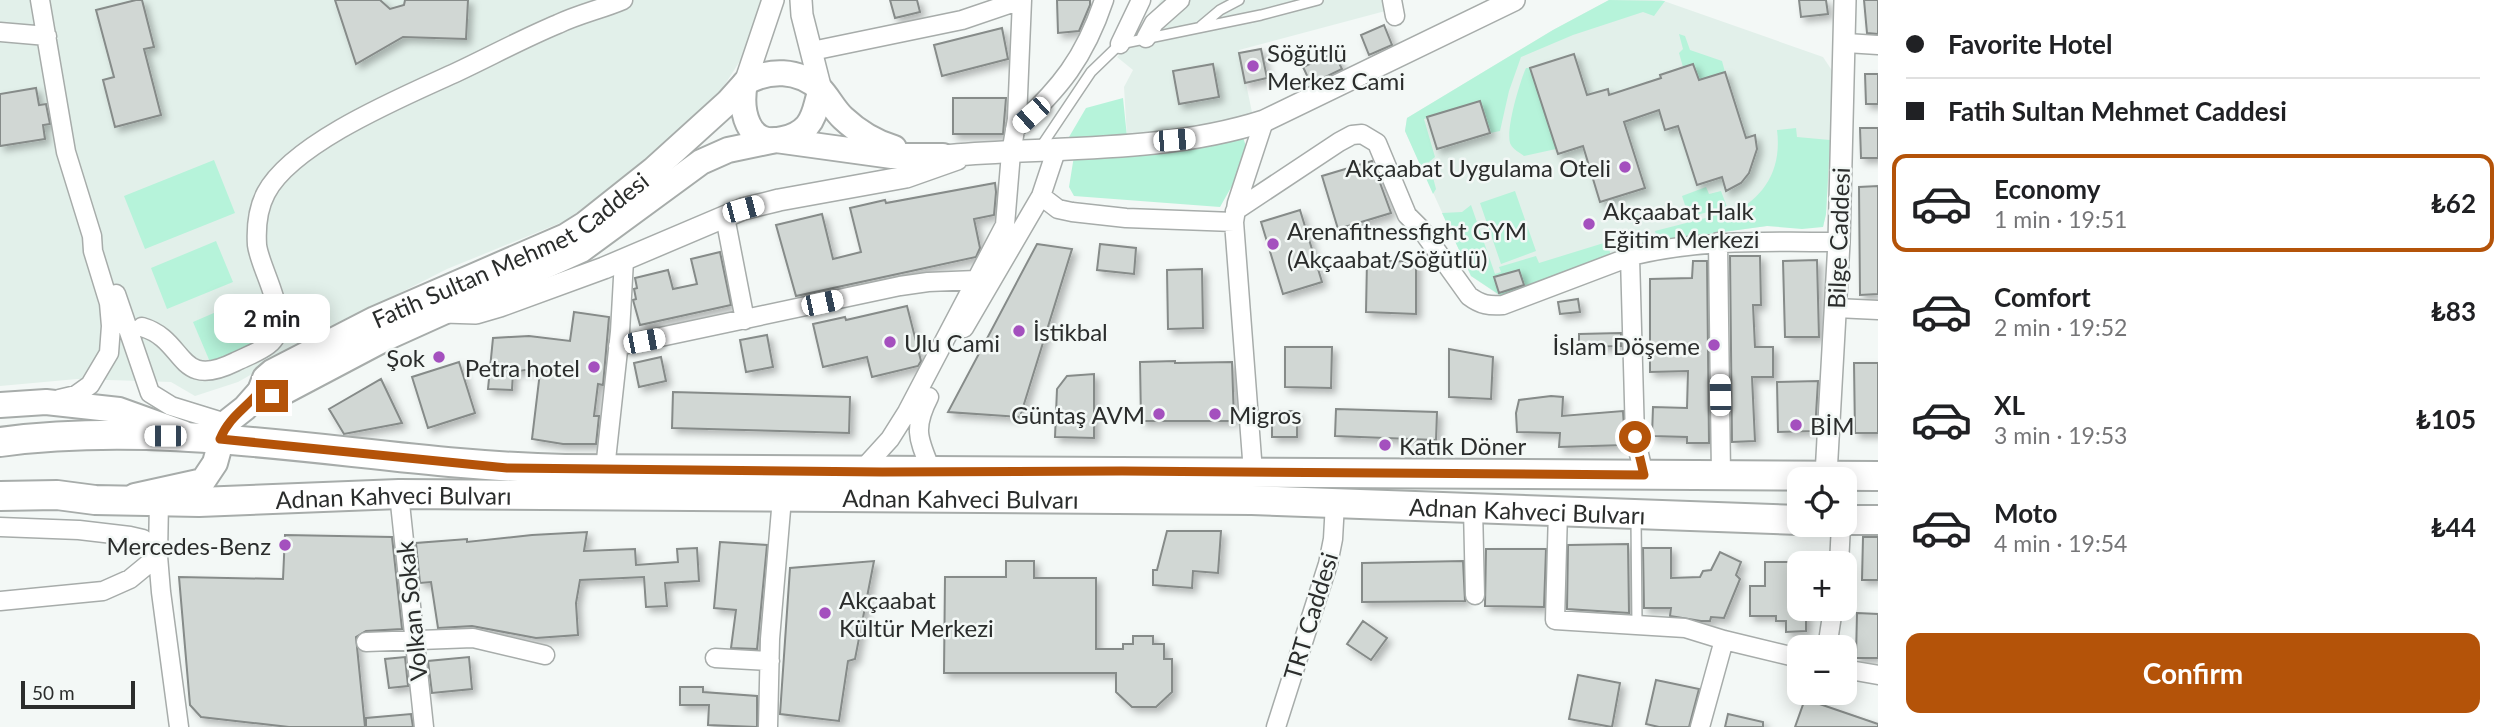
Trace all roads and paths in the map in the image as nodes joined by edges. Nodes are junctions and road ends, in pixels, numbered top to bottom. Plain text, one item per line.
1 (41, 0) edge
2 (623, 0) edge
3 (773, 0) edge
4 (801, 0) edge
5 (1022, 0) edge
6 (1104, 0) edge
7 (1141, 0) edge
8 (1180, 0) edge
9 (1239, 0) edge
10 (1318, 0) edge
11 (1514, 0) edge
12 (1845, 0) edge
13 (1199, 28) junction
14 (0, 32) edge
15 (47, 36) junction
16 (1146, 38) junction
17 (1846, 43) junction
18 (1120, 44) junction
19 (1878, 45) edge
20 (811, 51) junction
21 (745, 83) junction
22 (821, 90) junction
23 (1264, 121) junction
24 (1015, 129) junction
25 (776, 140) junction
26 (1046, 152) junction
27 (972, 153) junction
28 (1011, 153) junction
29 (943, 156) junction
30 (1041, 196) junction
31 (1235, 216) junction
32 (725, 217) junction
33 (92, 236) junction
34 (1718, 242) junction
35 (1839, 242) junction
36 (1630, 257) junction
37 (624, 260) junction
38 (976, 281) junction
39 (1836, 308) junction
40 (1878, 310) edge
41 (444, 312) junction
42 (745, 320) junction
43 (142, 327) dead end
44 (618, 346) junction
45 (260, 391) junction
46 (46, 402) junction
47 (0, 405) edge
48 (223, 431) junction
49 (190, 436) junction
50 (0, 442) edge
51 (1826, 467) edge
52 (605, 469) junction
53 (860, 472) junction
54 (932, 472) junction
55 (1253, 472) junction
56 (1644, 475) junction
57 (1721, 475) junction
58 (1787, 475) edge
59 (1857, 476) edge
60 (1878, 476) edge
61 (399, 494) junction
62 (0, 496) edge
63 (782, 498) junction
64 (159, 500) junction
65 (120, 501) junction
66 (1335, 503) junction
67 (1473, 508) junction
68 (1558, 511) junction
69 (1636, 514) junction
70 (1787, 520) edge
71 (1857, 520) edge
72 (1878, 520) edge
73 (0, 527) edge
74 (158, 556) junction
75 (1475, 595) dead end
76 (0, 601) edge
77 (1637, 625) junction
78 (1724, 640) junction
79 (366, 642) dead end
80 (415, 642) junction
81 (545, 655) dead end
82 (1787, 655) edge
83 (715, 658) dead end
84 (769, 661) junction
85 (1857, 671) edge
86 (1878, 675) edge
87 (179, 727) edge
88 (424, 727) edge
89 (768, 727) edge
90 (1276, 727) edge
91 (1700, 727) edge

1 - 15 street
2 - 43 street
3 - 21 street
4 - 20 street
5 - 20 street
5 - 24 street
6 - 24 street
7 - 18 street
8 - 16 street
9 - 13 lane
10 - 13 lane
11 - 23 street, Fatih Sultan Mehmet Caddesi
12 - 17 street, Bilge Caddesi
13 - 16 lane
14 - 15 street
15 - 33 street
16 - 18 lane
17 - 19 street
17 - 35 street, Bilge Caddesi
18 - 26 lane
20 - 22 street
21 - 22 main road, Fatih Sultan Mehmet Caddesi
21 - 25 main road, Fatih Sultan Mehmet Caddesi
21 - 45 main road, Fatih Sultan Mehmet Caddesi
22 - 25 main road, Fatih Sultan Mehmet Caddesi
22 - 29 main road, Fatih Sultan Mehmet Caddesi
23 - 26 street, Fatih Sultan Mehmet Caddesi
23 - 31 street
24 - 28 street
25 - 29 main road, Fatih Sultan Mehmet Caddesi
25 - 41 main road, Fatih Sultan Mehmet Caddesi
26 - 28 street, Fatih Sultan Mehmet Caddesi
26 - 30 street
27 - 28 street, Fatih Sultan Mehmet Caddesi
27 - 29 street, Fatih Sultan Mehmet Caddesi
27 - 32 street, Fatih Sultan Mehmet Caddesi
28 - 38 street
30 - 31 street
30 - 54 street
31 - 36 street
31 - 55 street
32 - 37 street, Fatih Sultan Mehmet Caddesi
32 - 42 street
33 - 46 street
33 - 48 street
34 - 35 street
34 - 36 street
34 - 57 street
35 - 39 street, Bilge Caddesi
36 - 56 street
37 - 41 street, Fatih Sultan Mehmet Caddesi
37 - 44 street
38 - 42 street
38 - 53 street
39 - 40 street
39 - 51 street, Bilge Caddesi
41 - 45 main road, Fatih Sultan Mehmet Caddesi
42 - 44 street
44 - 52 street
45 - 48 main road, Fatih Sultan Mehmet Caddesi
46 - 47 main road
46 - 49 main road
48 - 49 highway, Adnan Kahveci Bulvarı
48 - 52 highway, Adnan Kahveci Bulvarı
48 - 65 main road, Adnan Kahveci Bulvarı
49 - 50 highway, Adnan Kahveci Bulvarı
52 - 53 highway, Adnan Kahveci Bulvarı
53 - 54 highway, Adnan Kahveci Bulvarı
54 - 55 highway, Adnan Kahveci Bulvarı
55 - 56 highway, Adnan Kahveci Bulvarı
56 - 57 highway, Adnan Kahveci Bulvarı
57 - 58 highway, Adnan Kahveci Bulvarı
59 - 60 highway, Adnan Kahveci Bulvarı
61 - 63 highway, Adnan Kahveci Bulvarı
61 - 64 highway, Adnan Kahveci Bulvarı
61 - 80 street, Volkan Sokak
62 - 65 highway, Adnan Kahveci Bulvarı
63 - 66 highway, Adnan Kahveci Bulvarı
63 - 84 street
64 - 65 highway, Adnan Kahveci Bulvarı
64 - 74 street
66 - 67 highway, Adnan Kahveci Bulvarı
66 - 90 street, TRT Caddesi
67 - 68 highway, Adnan Kahveci Bulvarı
67 - 75 street
68 - 69 highway, Adnan Kahveci Bulvarı
68 - 77 street
69 - 70 highway, Adnan Kahveci Bulvarı
69 - 77 lane
71 - 72 highway
73 - 74 street
74 - 76 street
74 - 87 street
77 - 78 street
78 - 82 street
78 - 91 street
79 - 80 street
80 - 81 street
80 - 88 street, Volkan Sokak
83 - 84 street
84 - 89 street
85 - 86 street

